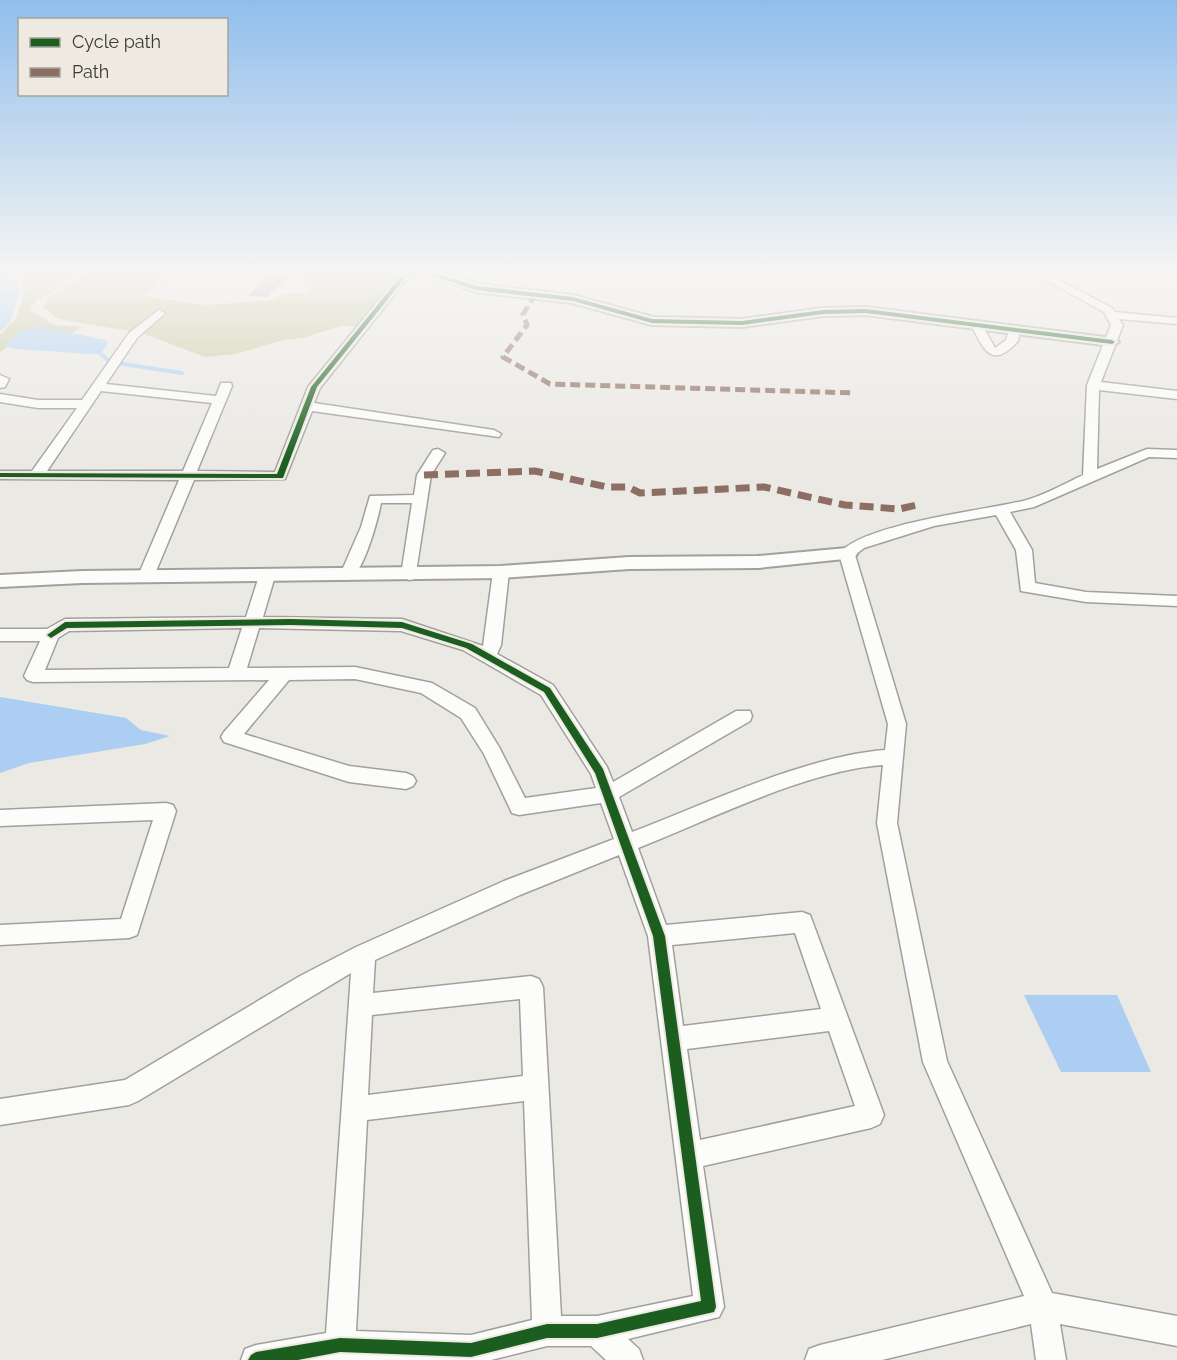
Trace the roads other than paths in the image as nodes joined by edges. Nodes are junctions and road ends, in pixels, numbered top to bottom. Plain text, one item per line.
1 (135, 334) edge
2 (357, 334) edge
3 (982, 334) edge
4 (1013, 334) edge
5 (1055, 334) edge
6 (1114, 334) edge
7 (1112, 342) junction
8 (0, 379) edge
9 (0, 384) edge
10 (1093, 385) junction
11 (226, 386) dead end
12 (98, 387) junction
13 (1177, 395) edge
14 (0, 398) edge
15 (220, 400) junction
16 (87, 404) junction
17 (307, 406) junction
18 (494, 434) dead end
19 (438, 453) dead end
20 (1177, 454) edge
21 (0, 475) edge
22 (189, 475) junction
23 (36, 476) junction
24 (1090, 477) junction
25 (420, 499) junction
26 (1000, 510) junction
27 (847, 554) junction
28 (501, 572) junction
29 (348, 575) junction
30 (409, 575) junction
31 (146, 576) junction
32 (267, 576) junction
33 (0, 581) edge
34 (1177, 602) edge
35 (252, 623) junction
36 (0, 635) edge
37 (51, 635) junction
38 (487, 656) junction
39 (236, 674) junction
40 (284, 674) junction
41 (743, 716) dead end
42 (894, 758) junction
43 (406, 781) dead end
44 (608, 794) junction
45 (0, 818) edge
46 (627, 843) junction
47 (0, 935) edge
48 (659, 936) junction
49 (364, 954) junction
50 (361, 1005) junction
51 (838, 1018) junction
52 (673, 1039) junction
53 (536, 1087) junction
54 (355, 1108) junction
55 (0, 1112) edge
56 (687, 1156) junction
57 (1043, 1306) junction
58 (547, 1331) junction
59 (597, 1331) junction
60 (1177, 1331) edge
61 (340, 1344) junction
62 (256, 1360) edge
63 (628, 1360) edge
64 (820, 1360) edge
65 (1051, 1360) edge

1 - 12 street
2 - 17 street
3 - 4 street
5 - 7 street
6 - 7 street
7 - 10 street
8 - 9 street
10 - 13 street
10 - 24 street
11 - 15 street
12 - 15 street
12 - 16 street
14 - 16 street
15 - 22 street
16 - 23 street
17 - 18 street
17 - 22 street
19 - 25 street
20 - 24 street
21 - 23 street
22 - 23 street
22 - 31 street
24 - 26 street
25 - 29 street
25 - 30 street
26 - 27 street
26 - 34 street
27 - 28 street
27 - 42 street
28 - 30 street
28 - 38 street
29 - 30 street
29 - 32 street
31 - 32 street
31 - 33 street
32 - 35 street
35 - 37 street
35 - 38 street
35 - 39 street
36 - 37 street
37 - 39 street
38 - 44 street
39 - 40 street
40 - 43 street
40 - 44 street
41 - 44 street
42 - 46 street
42 - 57 street
44 - 46 street
45 - 47 street
46 - 48 street
46 - 49 street
48 - 51 street
48 - 52 street
49 - 50 street
49 - 55 street
50 - 53 street
50 - 54 street
51 - 52 street
51 - 56 street
52 - 56 street
53 - 54 street
53 - 58 street
54 - 61 street
56 - 59 street
57 - 60 street
57 - 64 street
57 - 65 street
58 - 59 street
58 - 61 street
59 - 63 street
61 - 62 street

